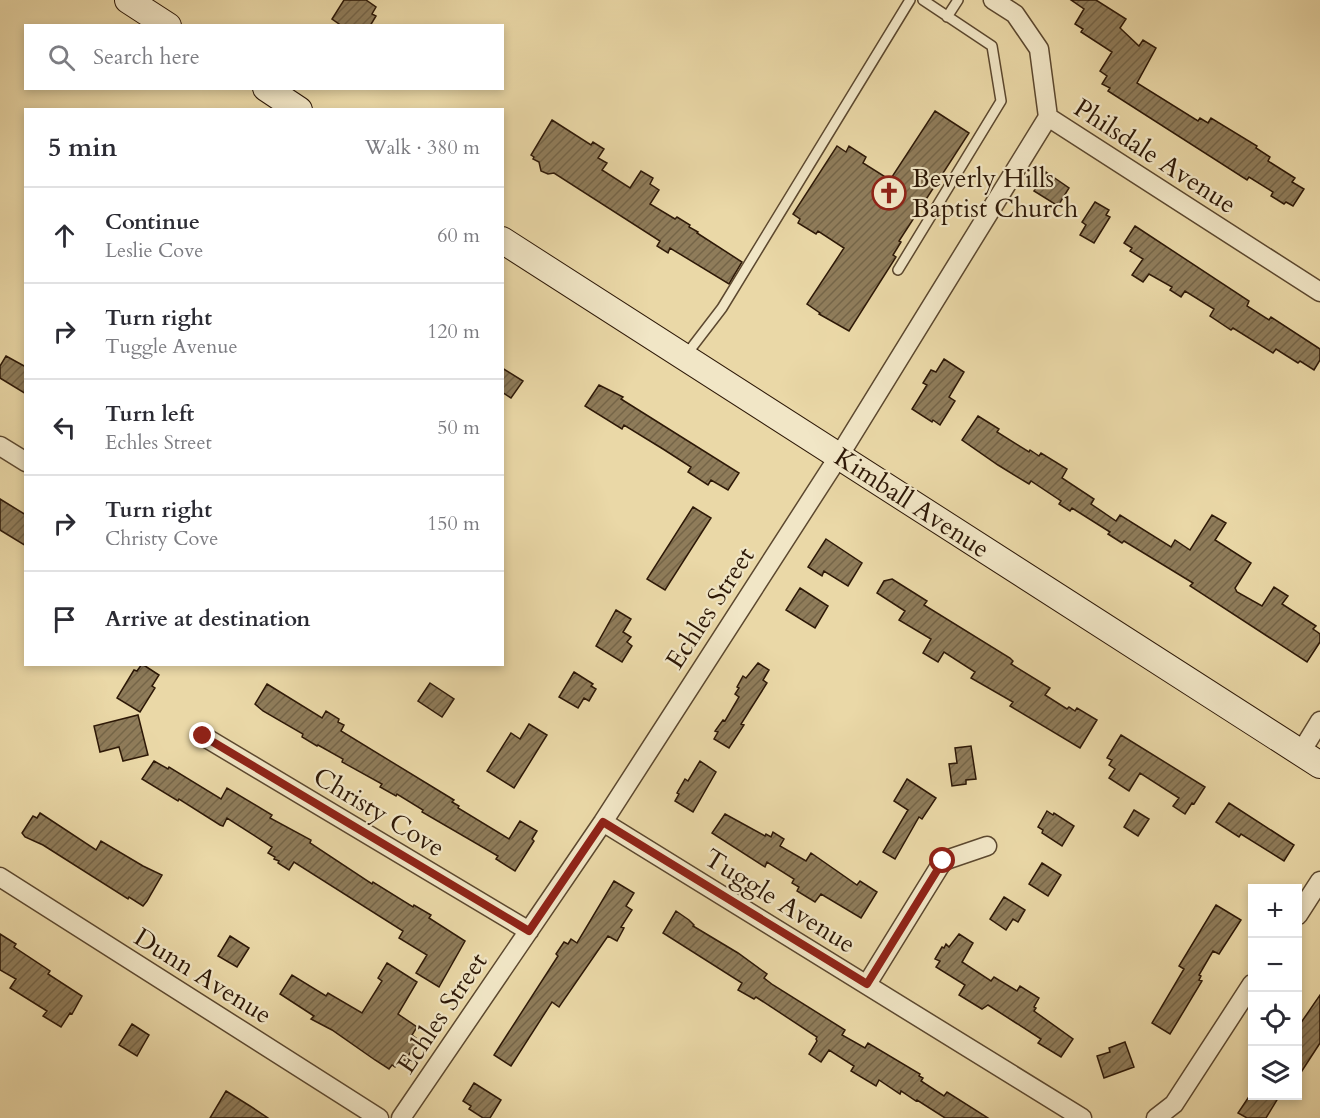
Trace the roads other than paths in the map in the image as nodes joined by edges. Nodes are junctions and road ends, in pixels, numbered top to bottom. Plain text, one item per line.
1 (128, 0) edge
2 (910, 0) edge
3 (923, 0) edge
4 (958, 0) edge
5 (993, 0) edge
6 (947, 16) junction
7 (165, 24) edge
8 (269, 90) edge
9 (296, 108) edge
10 (1048, 117) junction
11 (507, 246) edge
12 (898, 270) dead end
13 (1320, 292) edge
14 (685, 357) junction
15 (0, 446) edge
16 (839, 456) junction
17 (24, 461) edge
18 (1320, 721) edge
19 (203, 736) dead end
20 (1310, 759) edge
21 (603, 822) junction
22 (987, 846) dead end
23 (0, 877) edge
24 (1320, 881) edge
25 (1302, 909) edge
26 (529, 931) junction
27 (867, 984) junction
28 (1248, 990) edge
29 (379, 1118) edge
30 (401, 1118) edge
31 (1082, 1118) edge
32 (1156, 1118) edge

1 - 7 main road
2 - 14 lane
3 - 6 lane
4 - 6 lane
5 - 10 street, Philsdale Avenue
6 - 12 lane
8 - 9 main road
10 - 13 street, Philsdale Avenue
10 - 16 street, Echles Street
11 - 14 main road, Kimball Avenue
14 - 16 main road, Kimball Avenue
15 - 17 street
16 - 20 main road, Kimball Avenue
16 - 21 street, Echles Street
18 - 20 street
19 - 26 street, Christy Cove
21 - 26 street, Echles Street
21 - 27 street, Tuggle Avenue
22 - 27 street
23 - 29 street, Dunn Avenue
24 - 25 street
26 - 30 street, Echles Street
27 - 31 street, Tuggle Avenue
28 - 32 street

